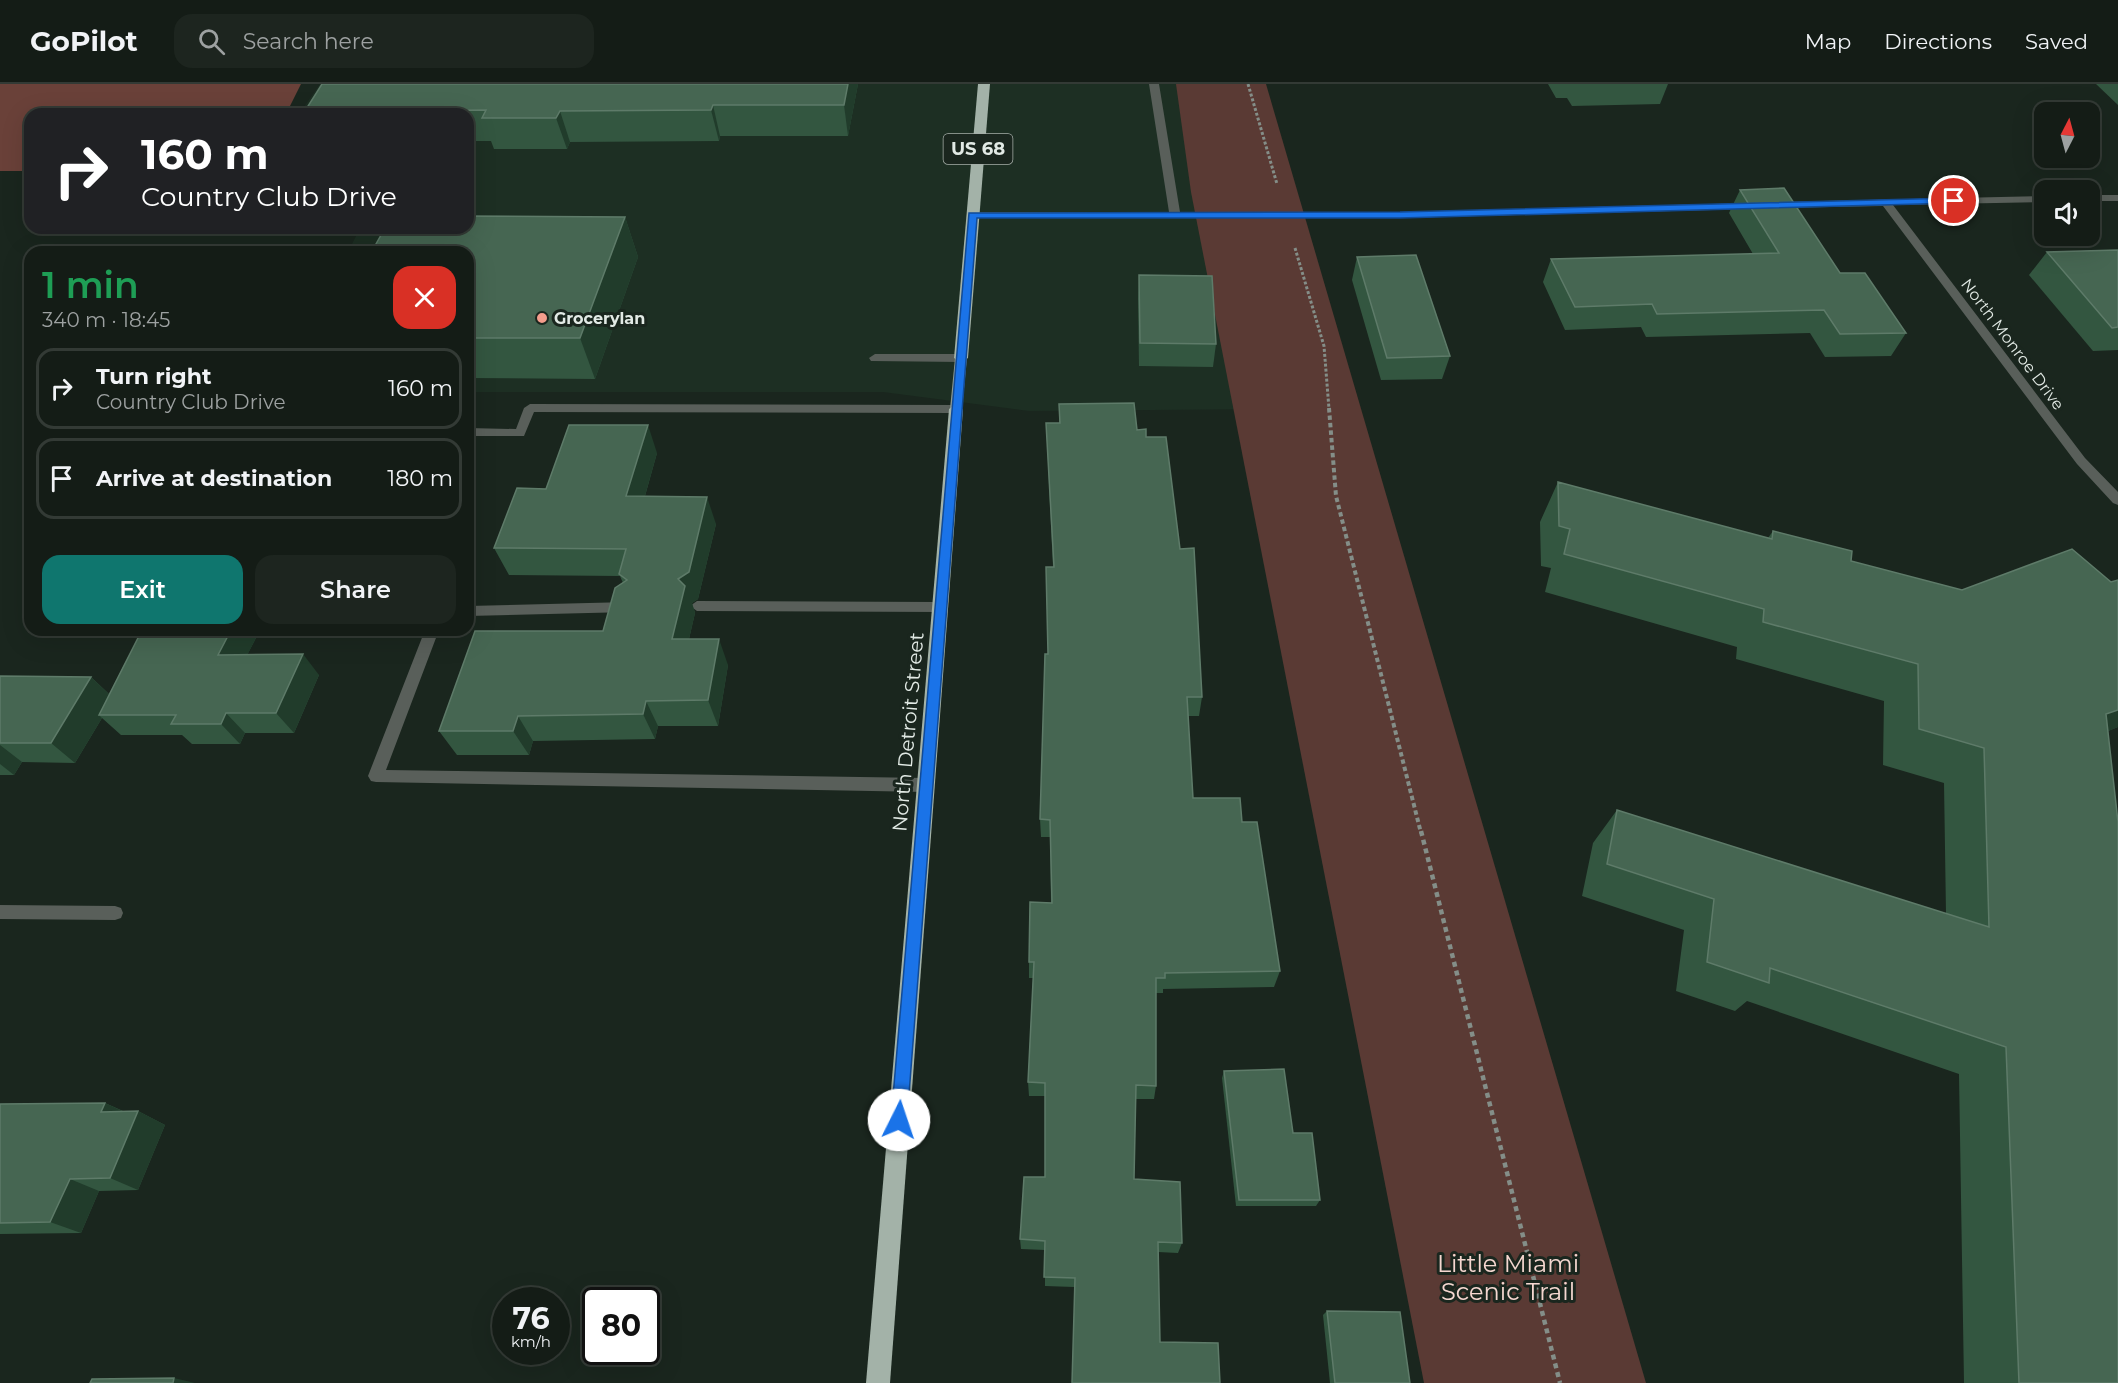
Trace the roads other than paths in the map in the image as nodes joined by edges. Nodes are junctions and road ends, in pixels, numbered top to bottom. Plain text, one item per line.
1 (984, 84) edge
2 (1154, 84) edge
3 (2100, 198) edge
4 (2118, 198) edge
5 (2034, 199) edge
6 (1886, 203) junction
7 (972, 215) junction
8 (1175, 215) junction
9 (875, 358) dead end
10 (961, 358) junction
11 (956, 409) junction
12 (474, 432) edge
13 (2118, 500) edge
14 (697, 606) dead end
15 (629, 607) edge
16 (940, 607) junction
17 (474, 611) edge
18 (430, 636) edge
19 (926, 785) junction
20 (0, 912) edge
21 (116, 913) dead end
22 (878, 1383) edge

1 - 7 highway, North Detroit Street / US 68
2 - 8 street
3 - 4 street
5 - 6 street
6 - 8 street
6 - 13 street, North Monroe Drive
7 - 8 street
7 - 10 highway, North Detroit Street / US 68
9 - 10 street
10 - 11 main road, North Detroit Street / US 68
11 - 12 street
11 - 16 highway, North Detroit Street / US 68
14 - 16 street
15 - 17 street
16 - 19 highway, North Detroit Street / US 68
18 - 19 street
19 - 22 highway, North Detroit Street / US 68
20 - 21 street

